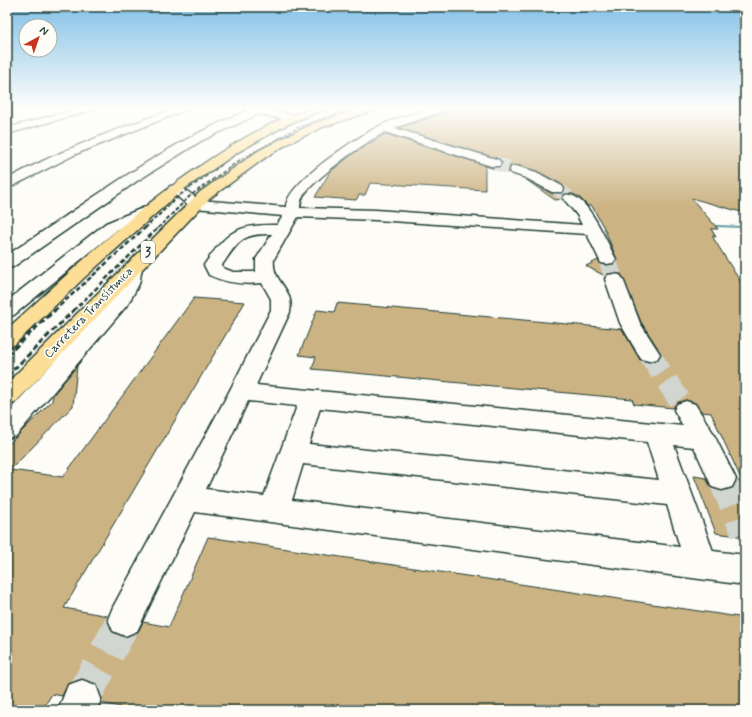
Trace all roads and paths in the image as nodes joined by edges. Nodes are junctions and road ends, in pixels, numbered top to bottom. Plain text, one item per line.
1 (96, 141) edge
2 (192, 141) edge
3 (248, 141) edge
4 (284, 141) edge
5 (361, 141) edge
6 (426, 141) edge
7 (495, 163) tunnel mouth
8 (516, 170) tunnel mouth
9 (7, 185) edge
10 (176, 189) junction
11 (557, 189) tunnel mouth
12 (570, 198) tunnel mouth
13 (200, 199) junction
14 (155, 207) junction
15 (293, 207) junction
16 (378, 211) junction
17 (590, 225) junction
18 (282, 230) junction
19 (550, 241) dead end
20 (607, 259) tunnel mouth
21 (9, 260) edge
22 (133, 268) junction
23 (266, 277) junction
24 (614, 279) tunnel mouth
25 (7, 311) edge
26 (7, 340) edge
27 (649, 354) tunnel mouth
28 (241, 392) junction
29 (7, 396) edge
30 (311, 400) junction
31 (686, 410) tunnel mouth
32 (7, 429) edge
33 (657, 433) junction
34 (703, 438) junction
35 (293, 453) junction
36 (722, 479) tunnel mouth
37 (677, 494) junction
38 (186, 499) junction
39 (274, 510) junction
40 (702, 565) junction
41 (745, 570) edge
42 (125, 619) tunnel mouth

1 - 9 street
2 - 21 street
3 - 10 main road, 3
4 - 13 main road, Carretera Transístmica / 3
5 - 15 street
6 - 7 street
8 - 11 street
10 - 13 street
10 - 14 main road, 3
12 - 17 street
13 - 15 street
13 - 22 main road, Carretera Transístmica / 3
14 - 25 street
14 - 26 main road, 3
15 - 16 street
15 - 18 street
16 - 17 street
16 - 19 street
17 - 20 street
18 - 23 street
18 - 23 street
22 - 29 main road, Carretera Transístmica / 3
22 - 32 street
23 - 28 street
24 - 27 street
28 - 30 street
28 - 38 street
30 - 33 street
30 - 35 street
31 - 34 street
33 - 34 street
33 - 37 street
34 - 36 street
35 - 37 street
35 - 39 street
37 - 40 street
38 - 39 street
38 - 42 street
39 - 40 street
40 - 41 street

